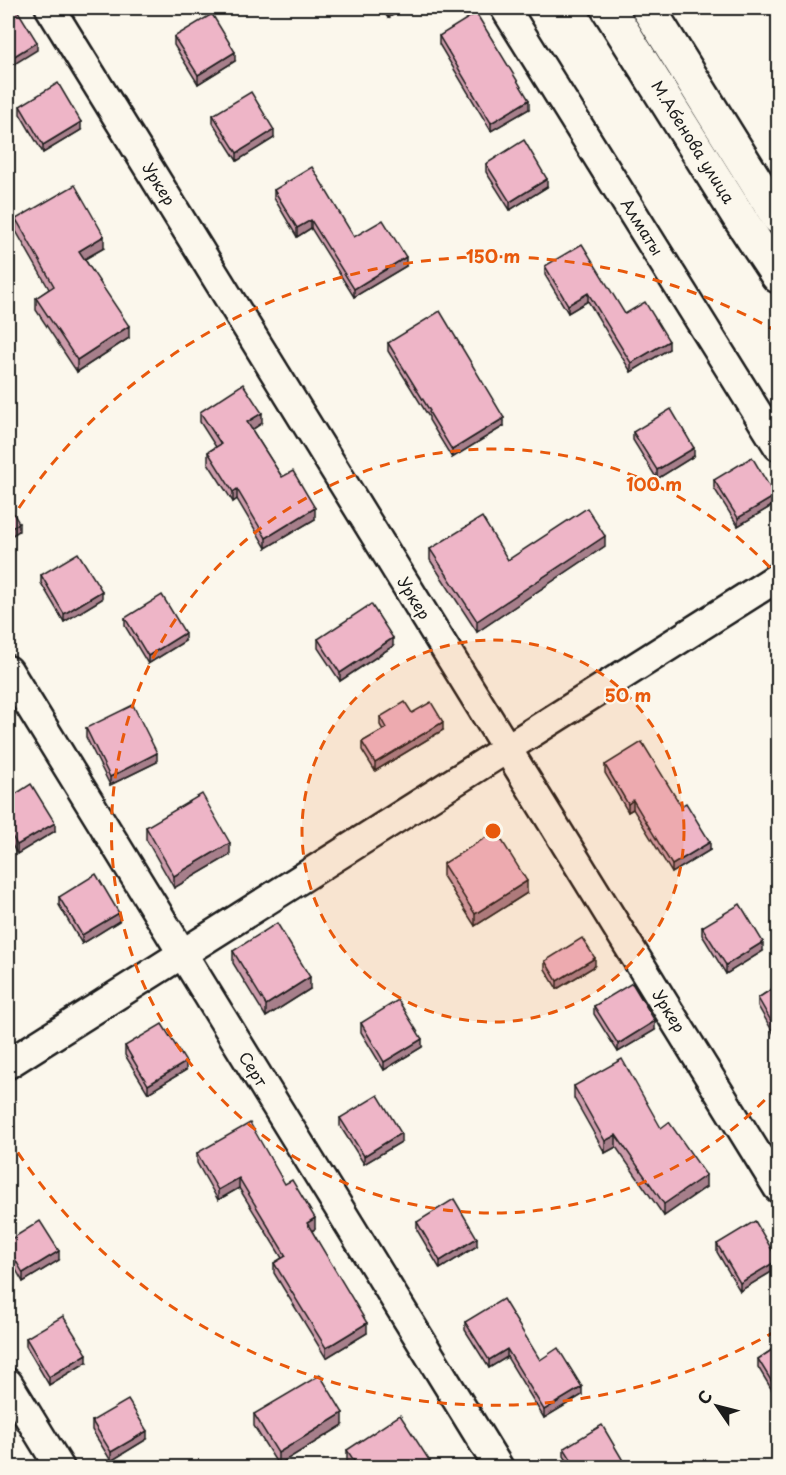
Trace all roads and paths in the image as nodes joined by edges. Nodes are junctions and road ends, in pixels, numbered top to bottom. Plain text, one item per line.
1 (50, 8) edge
2 (505, 8) edge
3 (608, 8) edge
4 (648, 8) edge
5 (778, 217) edge
6 (778, 276) edge
7 (778, 446) edge
8 (778, 577) edge
9 (8, 670) edge
10 (507, 749) junction
11 (182, 954) junction
12 (8, 1064) edge
13 (778, 1188) edge
14 (8, 1383) edge
15 (60, 1467) edge
16 (499, 1467) edge

1 - 10 street, Уркер
2 - 7 street, Алматы
3 - 6 main road, М.Абенова улица
4 - 5 main road, М.Абенова улица
8 - 10 street
9 - 11 street, Серт
10 - 11 street
10 - 13 street, Уркер
11 - 12 street
11 - 16 street, Серт
14 - 15 street

